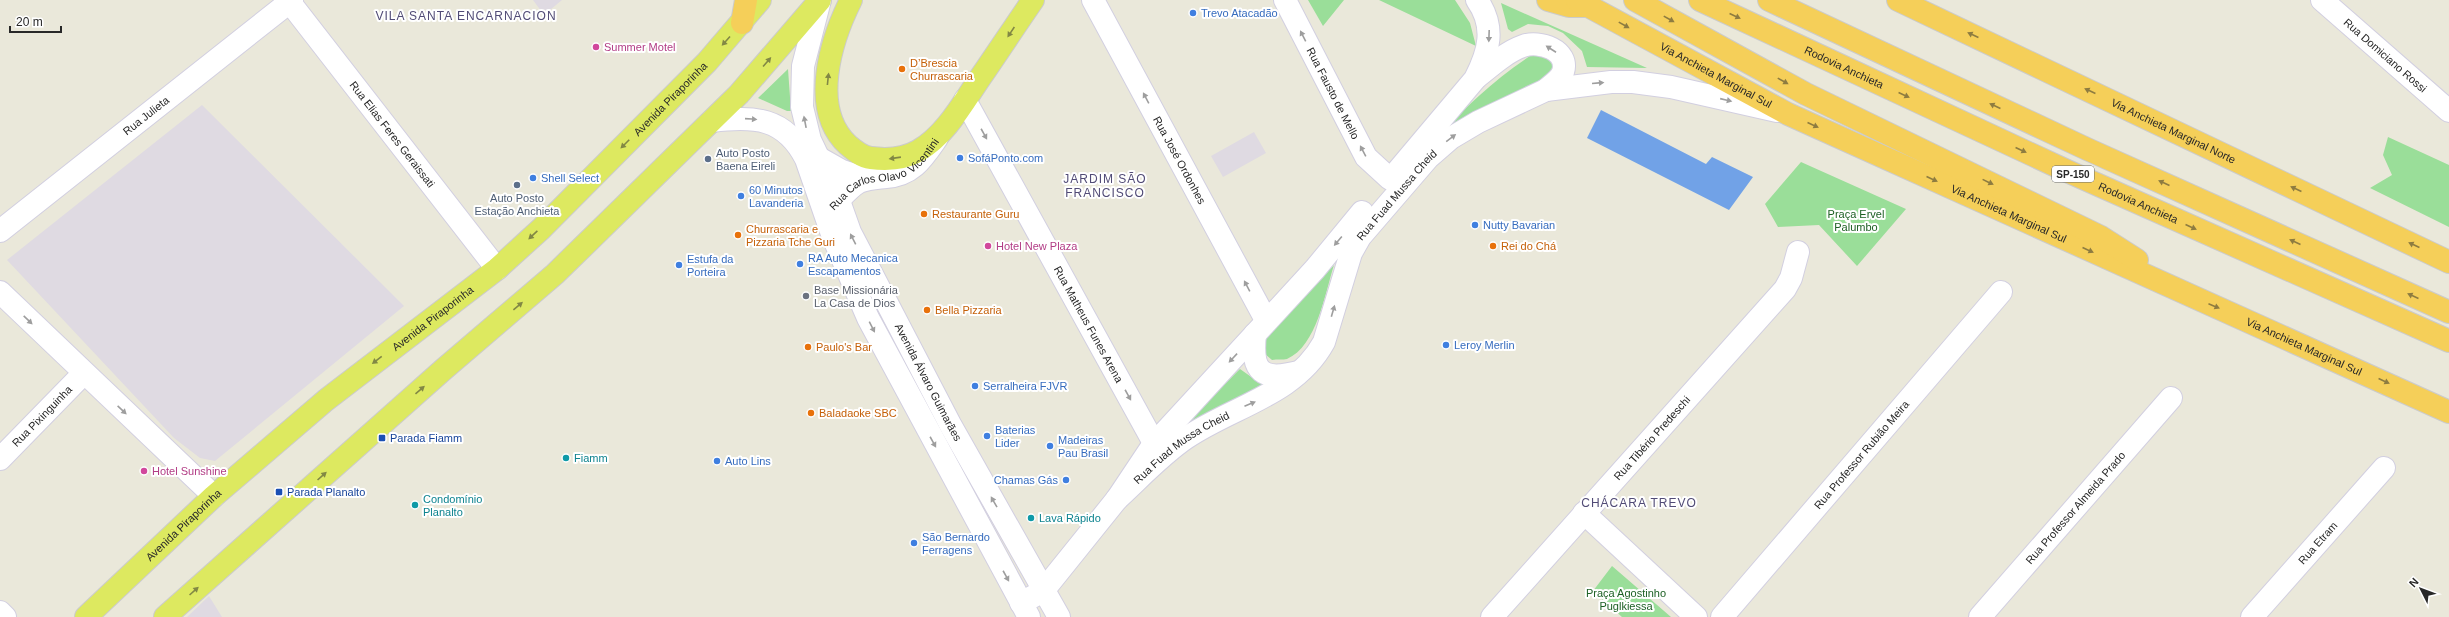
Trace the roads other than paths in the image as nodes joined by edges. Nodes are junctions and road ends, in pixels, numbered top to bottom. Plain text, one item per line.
1 (746, 0) edge
2 (760, 0) edge
3 (820, 0) edge
4 (851, 0) edge
5 (1033, 0) edge
6 (1093, 0) edge
7 (1285, 0) edge
8 (1477, 0) edge
9 (1548, 0) edge
10 (1635, 0) edge
11 (1700, 0) edge
12 (1769, 0) edge
13 (1898, 0) edge
14 (2322, 0) edge
15 (290, 1) edge
16 (1583, 3) edge
17 (742, 24) junction
18 (1475, 79) junction
19 (1546, 90) junction
20 (965, 100) junction
21 (2449, 111) edge
22 (1788, 114) junction
23 (712, 121) junction
24 (940, 133) junction
25 (819, 158) junction
26 (866, 179) junction
27 (1390, 179) junction
28 (832, 207) junction
29 (0, 231) edge
30 (1798, 252) dead end
31 (2449, 262) edge
32 (497, 269) junction
33 (2178, 291) junction
34 (0, 292) edge
35 (2001, 292) dead end
36 (2449, 312) edge
37 (1260, 327) junction
38 (2449, 342) edge
39 (1302, 372) junction
40 (84, 373) junction
41 (2171, 398) dead end
42 (2449, 412) edge
43 (1154, 443) junction
44 (0, 459) edge
45 (2384, 468) dead end
46 (214, 496) junction
47 (1117, 499) junction
48 (1584, 514) junction
49 (1043, 591) junction
50 (1025, 610) edge
51 (0, 612) edge
52 (5, 617) edge
53 (86, 617) edge
54 (165, 617) edge
55 (1059, 617) edge
56 (1492, 617) edge
57 (1696, 617) edge
58 (1722, 617) edge
59 (1980, 617) edge
60 (2252, 617) edge

1 - 17 highway
2 - 17 main road, Avenida Piraporinha
23 -> 3 main road
25 -> 3 street, Avenida Álvaro Guimarães
24 -> 4 main road, Rua Carlos Olavo Vicentini
5 -> 20 main road, Rua Carlos Olavo Vicentini
37 -> 6 street, Rua José Ordonhes
27 -> 7 street, Rua Fausto de Mello
8 -> 18 street, Rua Fuad Mussa Cheid
9 - 16 highway
10 -> 33 highway
11 -> 38 highway, Rodovia Anchieta / SP-150
36 -> 12 highway, SP-150
31 -> 13 highway, Via Anchieta Marginal Norte
14 - 21 street, Rua Domiciano Rossi
15 - 29 street, Rua Julieta
15 - 32 street, Rua Elias Feres Geraissati
16 -> 22 highway, Via Anchieta Marginal Sul
17 -> 32 main road, Avenida Piraporinha
19 -> 18 street
18 - 27 street, Rua Fuad Mussa Cheid
19 -> 22 street, Rua Fuad Mussa Cheid
39 -> 19 street, Rua Fuad Mussa Cheid
20 - 24 main road, Rua Carlos Olavo Vicentini
20 -> 43 street, Rua Matheus Funes Arena
22 -> 33 highway, Via Anchieta Marginal Sul
23 -> 28 street, Avenida Álvaro Guimarães
54 -> 23 main road
24 - 26 street, Rua Carlos Olavo Vicentini
25 - 26 street
25 - 28 street, Avenida Álvaro Guimarães
26 - 28 street, Rua Carlos Olavo Vicentini
27 -> 37 street, Rua Fuad Mussa Cheid
49 -> 28 street, Avenida Álvaro Guimarães
28 -> 50 street, Avenida Álvaro Guimarães
30 - 48 street, Rua Tibério Predeschi
32 -> 46 main road, Avenida Piraporinha
33 -> 42 highway, Via Anchieta Marginal Sul
34 -> 40 street
35 - 58 street, Rua Professor Rubião Meira
37 - 39 street
37 -> 43 street, Rua Fuad Mussa Cheid
47 -> 39 street, Rua Fuad Mussa Cheid
40 - 44 street, Rua Pixinguinha
40 -> 46 street
41 - 59 street, Rua Professor Almeida Prado
43 - 47 street, Rua Fuad Mussa Cheid
45 - 60 street, Rua Etram
46 - 53 main road, Avenida Piraporinha
47 - 49 street, Rua Fuad Mussa Cheid
48 - 56 street, Rua Tibério Predeschi
48 - 57 street
49 - 50 street, Rua Fuad Mussa Cheid
49 - 55 street, Avenida Álvaro Guimarães
51 - 52 street

